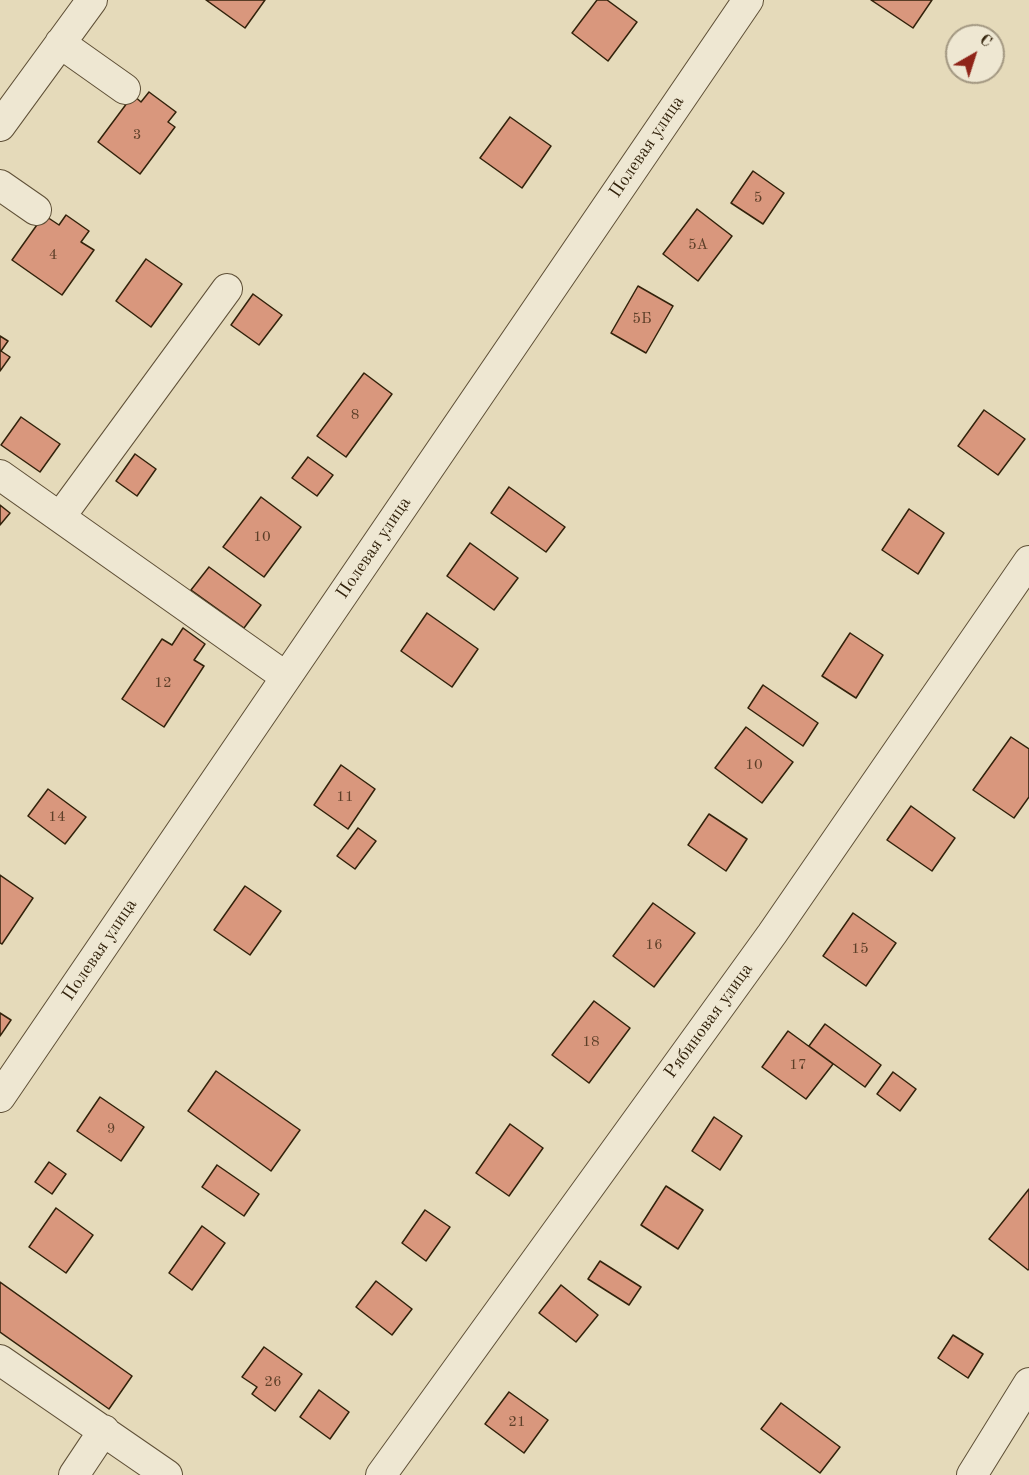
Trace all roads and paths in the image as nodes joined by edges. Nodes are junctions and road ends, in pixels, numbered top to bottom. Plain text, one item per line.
1 (92, 0) edge
2 (747, 0) edge
3 (60, 43) junction
4 (125, 89) dead end
5 (0, 126) edge
6 (0, 185) edge
7 (36, 210) dead end
8 (227, 289) dead end
9 (0, 475) edge
10 (60, 517) junction
11 (1029, 561) edge
12 (286, 677) junction
13 (0, 1097) edge
14 (0, 1360) edge
15 (1029, 1383) edge
16 (104, 1430) junction
17 (379, 1463) edge
18 (74, 1475) edge
19 (167, 1475) edge
20 (972, 1475) edge

1 - 3 street
2 - 12 street, Полевая улица
3 - 4 street
3 - 5 street
6 - 7 street
8 - 10 street
9 - 10 street
10 - 12 street
11 - 17 street, Рябиновая улица
12 - 13 street, Полевая улица
14 - 16 street
15 - 20 street
16 - 18 street
16 - 19 street

